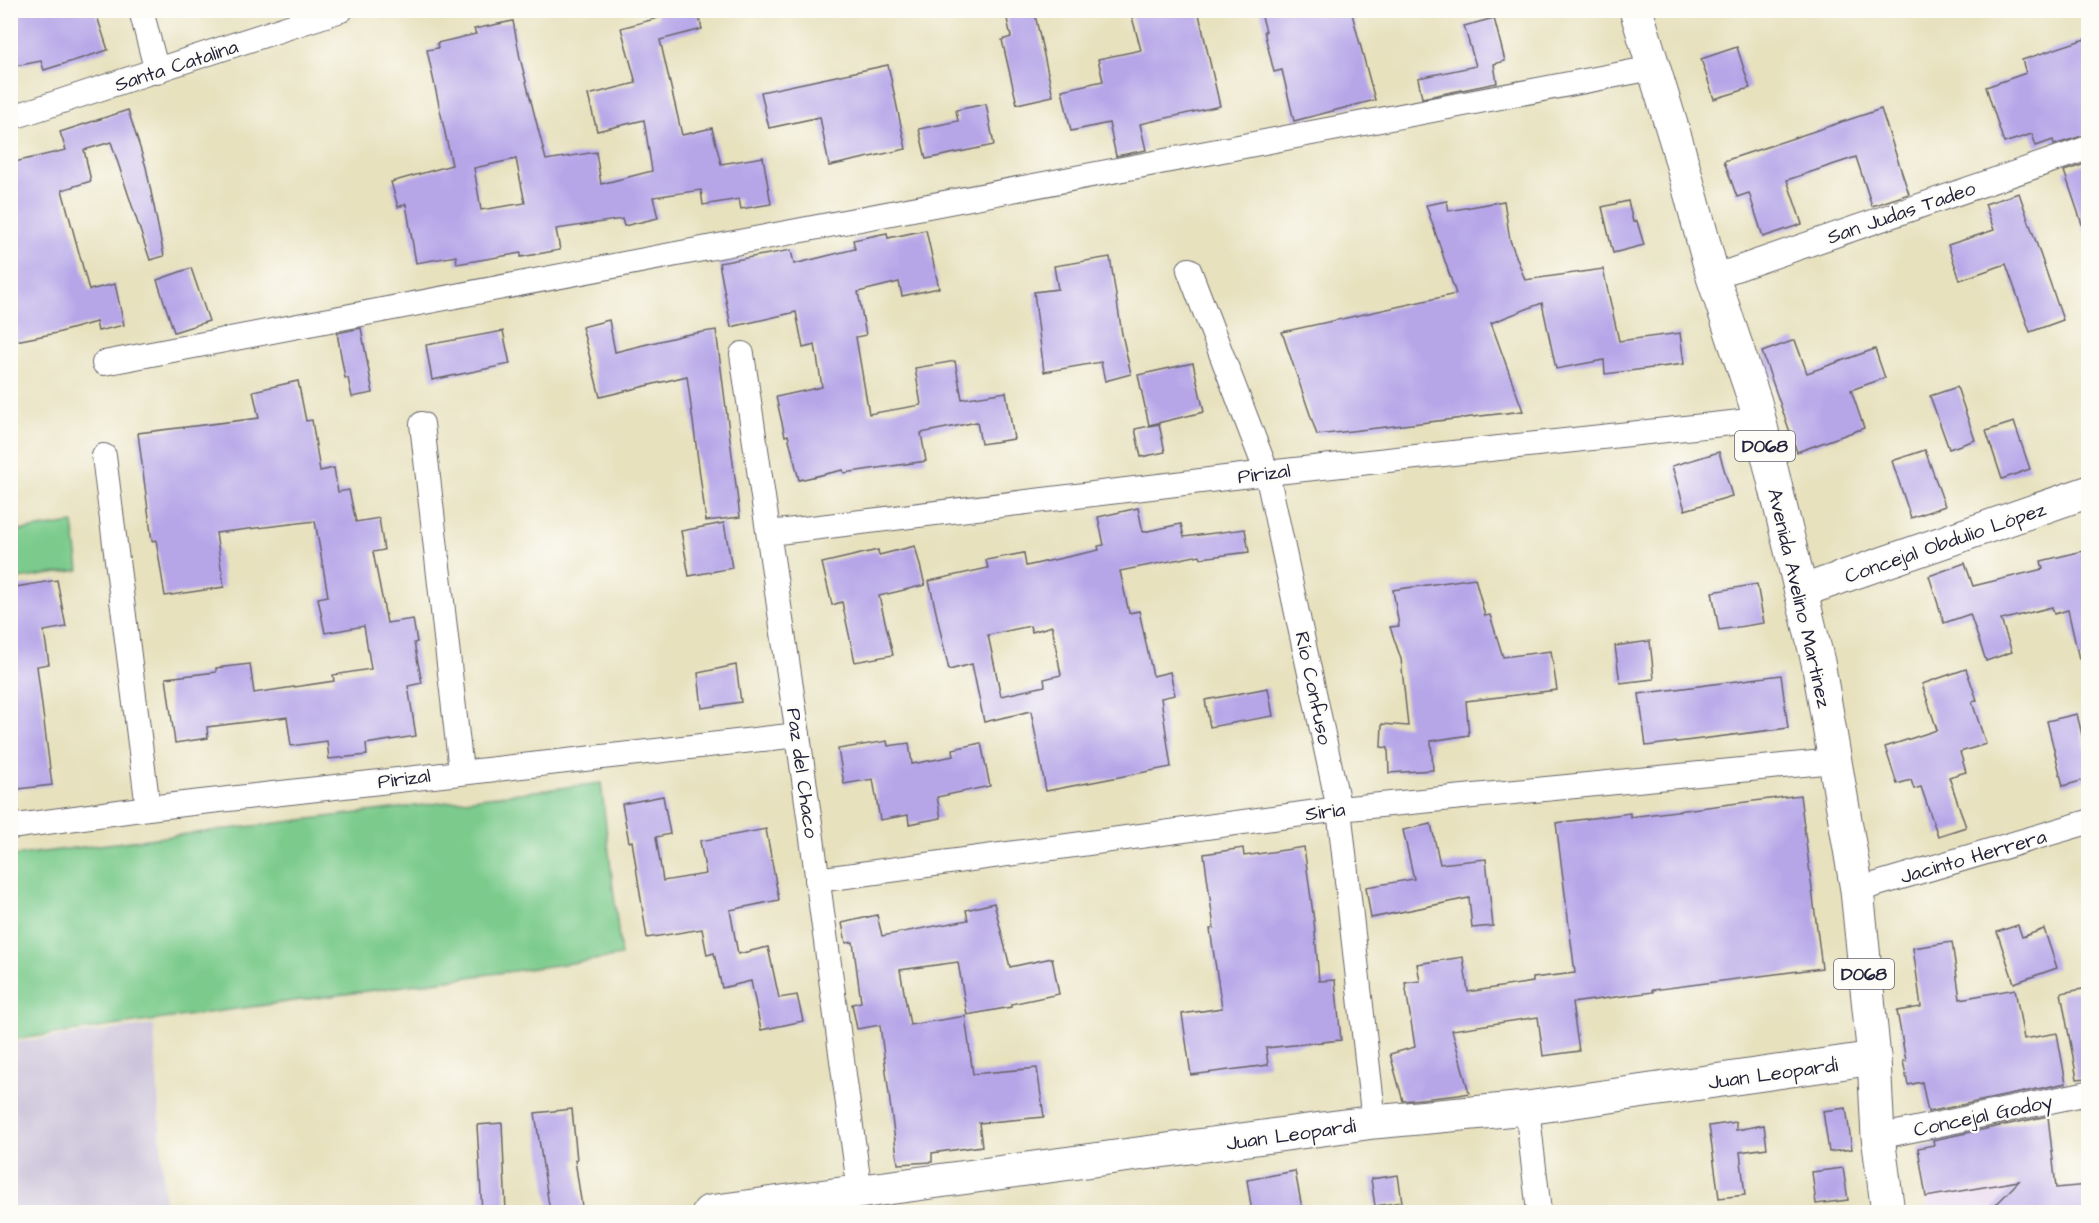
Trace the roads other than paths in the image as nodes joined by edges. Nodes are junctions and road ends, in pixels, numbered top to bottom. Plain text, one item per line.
1 (141, 10) edge
2 (341, 10) edge
3 (1636, 10) edge
4 (1653, 68) junction
5 (157, 72) junction
6 (10, 118) edge
7 (2088, 148) edge
8 (1189, 270) dead end
9 (1713, 277) junction
10 (742, 354) dead end
11 (104, 363) dead end
12 (1759, 420) junction
13 (422, 424) dead end
14 (104, 456) dead end
15 (1268, 473) junction
16 (2088, 492) edge
17 (770, 533) junction
18 (1802, 591) junction
19 (798, 735) junction
20 (1834, 761) junction
21 (461, 771) junction
22 (148, 808) junction
23 (1339, 809) junction
24 (2088, 822) edge
25 (10, 827) edge
26 (817, 880) junction
27 (1857, 890) junction
28 (1874, 1058) junction
29 (2088, 1093) edge
30 (1527, 1108) junction
31 (1374, 1122) junction
32 (1878, 1137) junction
33 (840, 1201) edge
34 (710, 1212) edge
35 (1539, 1212) edge
36 (1888, 1212) edge

1 - 5 street
2 - 5 street, Santa Catalina
3 - 4 main road, Avenida Avelino Martinez / D068
4 - 9 main road, Avenida Avelino Martinez / D068
4 - 11 street
5 - 6 street, Santa Catalina
7 - 9 street, San Judas Tadeo
8 - 15 street, Río Confuso
9 - 12 main road, Avenida Avelino Martinez / D068
10 - 17 street, Paz del Chaco
12 - 15 street, Pirizal
12 - 18 main road, Avenida Avelino Martinez / D068
13 - 21 street
14 - 22 street
15 - 17 street, Pirizal
15 - 23 street, Río Confuso
16 - 18 street, Concejal Obdulio López
17 - 19 street, Paz del Chaco
18 - 20 main road, Avenida Avelino Martinez / D068
19 - 21 street, Pirizal
19 - 26 street, Paz del Chaco
20 - 23 street, Siria
20 - 27 main road, Avenida Avelino Martinez / D068
21 - 22 street, Pirizal
22 - 25 street, Pirizal
23 - 26 street, Siria
23 - 31 street, Río Confuso
24 - 27 street, Jacinto Herrera
26 - 33 street, Paz del Chaco
27 - 28 main road, Avenida Avelino Martinez / D068
28 - 30 main road, Juan Leopardi
28 - 32 main road, D068
29 - 32 street, Concejal Godoy
30 - 31 main road, Juan Leopardi
30 - 35 street
31 - 33 main road, Juan Leopardi
32 - 36 main road, D068
33 - 34 main road, Juan Leopardi

